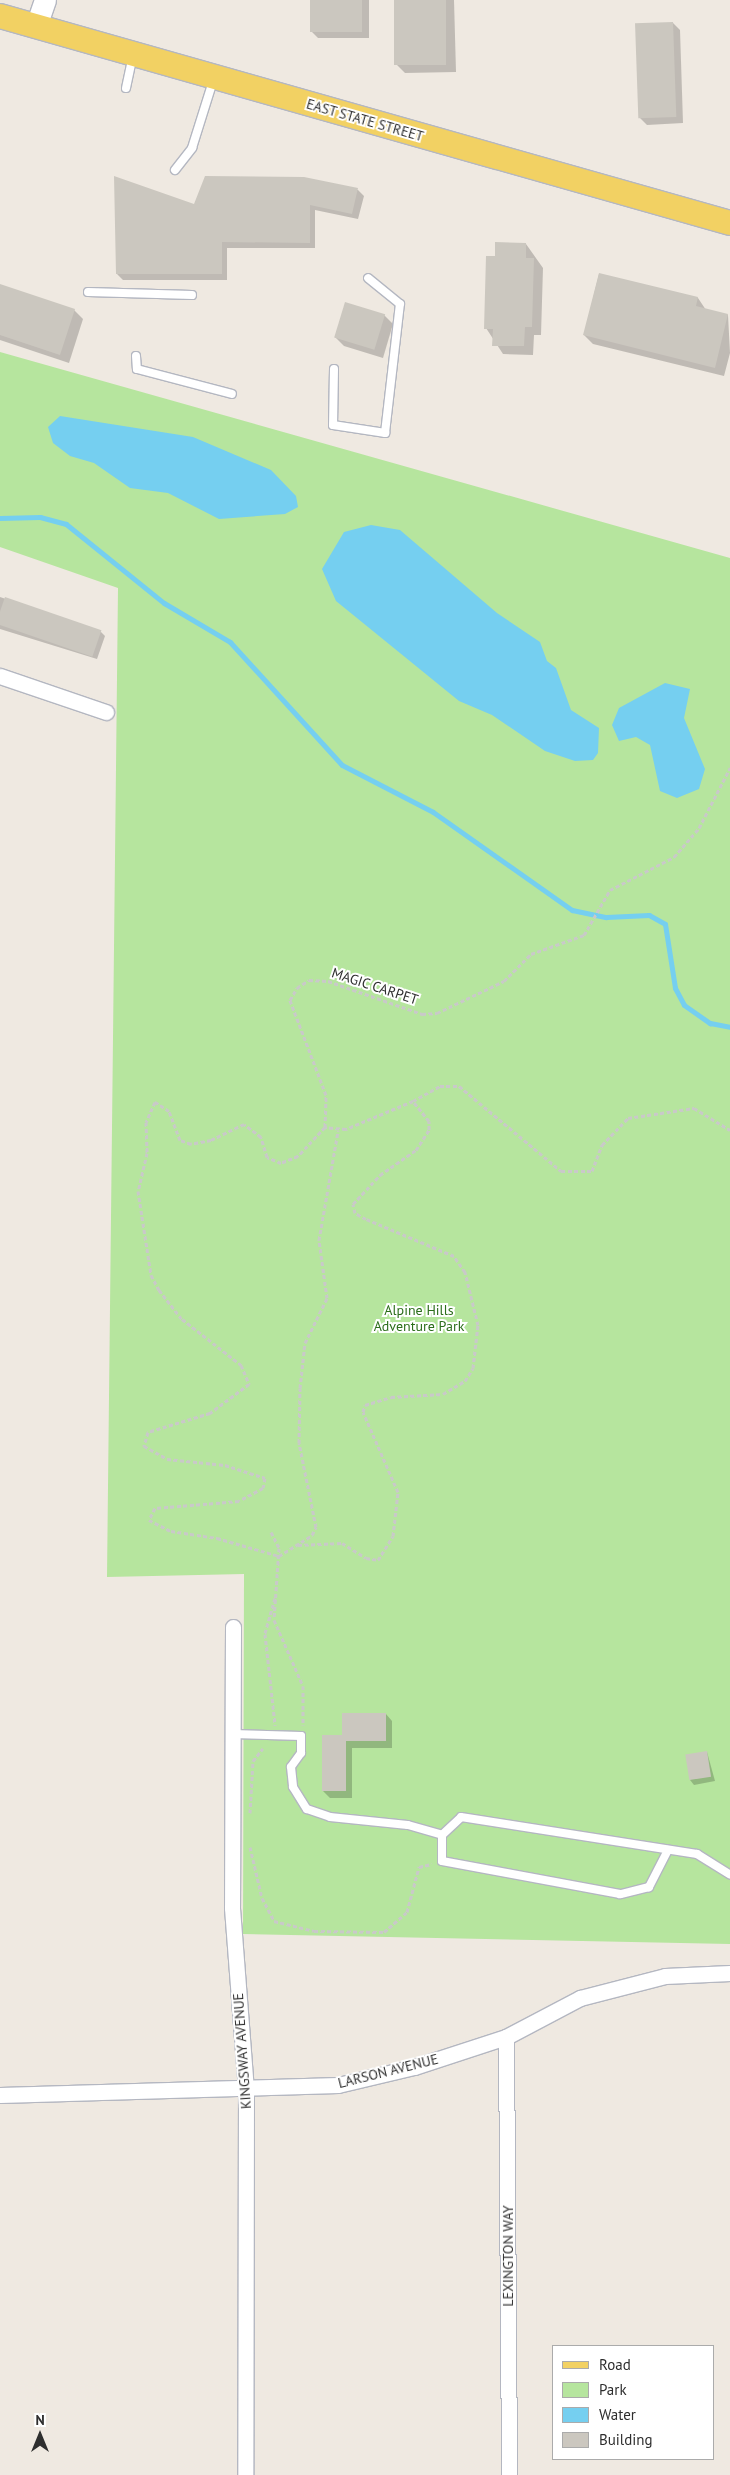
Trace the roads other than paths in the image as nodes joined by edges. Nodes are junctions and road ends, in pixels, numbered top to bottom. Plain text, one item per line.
1 (45, 0) edge
2 (0, 16) edge
3 (36, 26) junction
4 (134, 54) junction
5 (214, 77) junction
6 (126, 88) dead end
7 (175, 170) dead end
8 (730, 223) edge
9 (368, 278) dead end
10 (88, 292) dead end
11 (192, 296) dead end
12 (136, 356) dead end
13 (334, 370) dead end
14 (232, 394) dead end
15 (0, 676) edge
16 (106, 712) dead end
17 (233, 1627) dead end
18 (233, 1734) junction
19 (442, 1834) junction
20 (668, 1850) junction
21 (730, 1875) edge
22 (730, 1973) edge
23 (506, 2037) junction
24 (246, 2091) junction
25 (0, 2095) edge
26 (245, 2475) edge
27 (509, 2475) edge

1 - 3 street
2 - 3 main road, EAST STATE STREET
3 - 4 main road, EAST STATE STREET
4 - 5 main road, EAST STATE STREET
4 - 6 lane
5 - 7 lane
5 - 8 main road, EAST STATE STREET
9 - 13 lane
10 - 11 lane
12 - 14 lane
15 - 16 street
17 - 18 street, KINGSWAY AVENUE
18 - 19 lane
18 - 24 street, KINGSWAY AVENUE
19 - 20 lane
19 - 20 lane
20 - 21 lane
22 - 23 street, LARSON AVENUE
23 - 24 street, LARSON AVENUE
23 - 27 street, LEXINGTON WAY
24 - 25 street, LARSON AVENUE
24 - 26 street, KINGSWAY AVENUE

